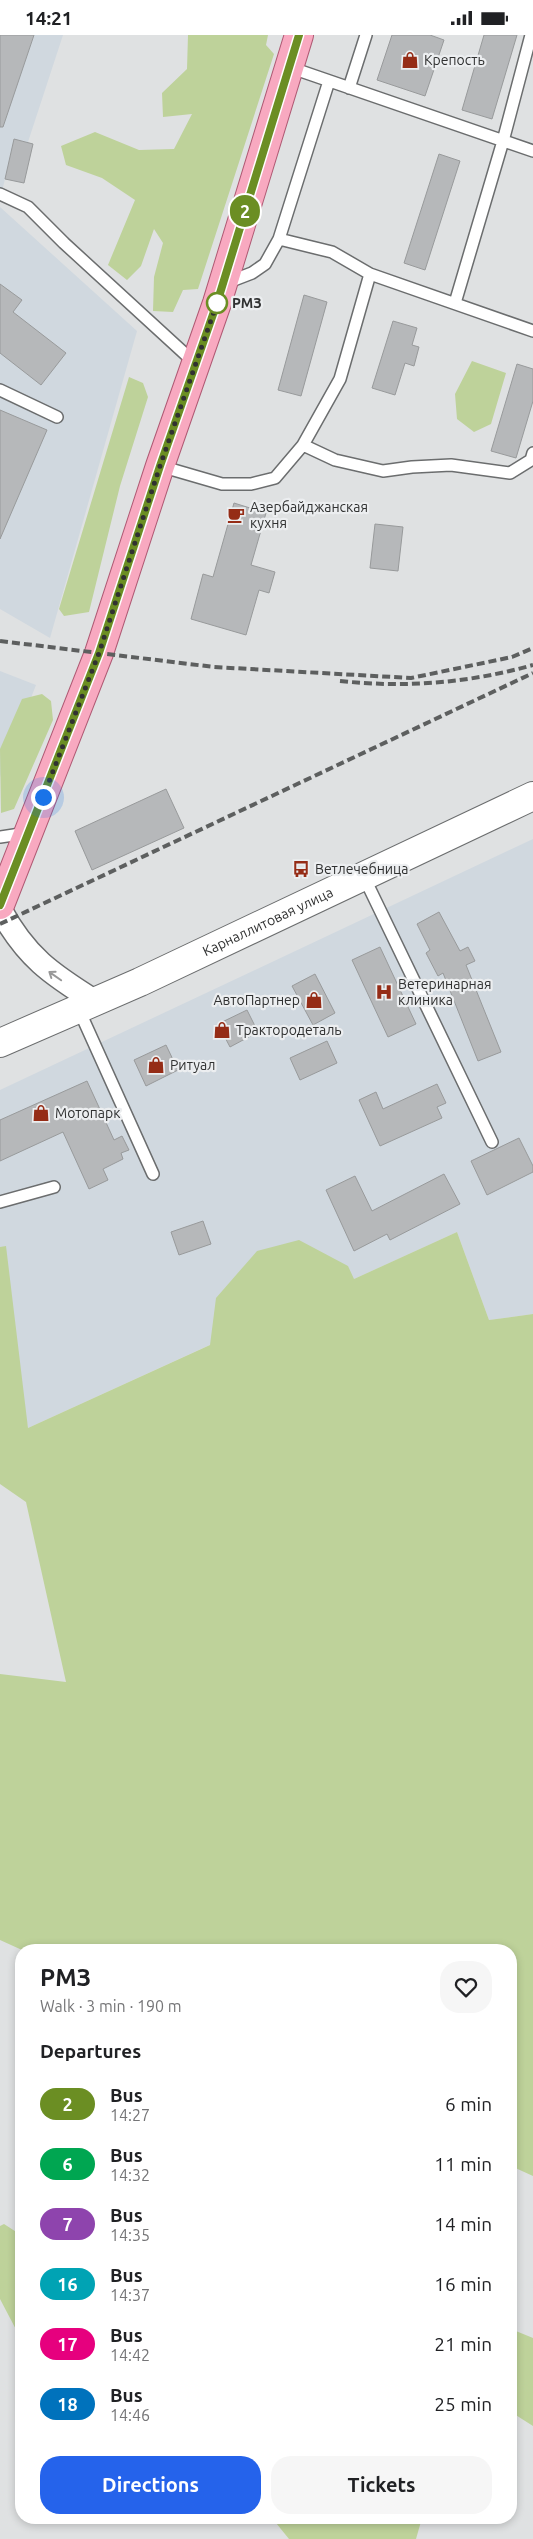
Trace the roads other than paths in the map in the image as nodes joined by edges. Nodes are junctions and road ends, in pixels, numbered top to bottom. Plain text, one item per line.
1 (299, 35) edge
2 (366, 35) edge
3 (531, 35) edge
4 (289, 67) junction
5 (329, 81) junction
6 (349, 88) junction
7 (503, 141) junction
8 (533, 151) edge
9 (0, 194) edge
10 (279, 239) junction
11 (370, 273) junction
12 (223, 283) junction
13 (454, 303) junction
14 (533, 331) edge
15 (196, 364) junction
16 (0, 390) edge
17 (57, 417) dead end
18 (303, 445) junction
19 (533, 453) edge
20 (160, 466) junction
21 (533, 796) edge
22 (29, 833) junction
23 (0, 837) edge
24 (364, 877) junction
25 (0, 905) edge
26 (0, 909) edge
27 (88, 1006) junction
28 (0, 1043) edge
29 (492, 1142) dead end
30 (153, 1174) dead end
31 (54, 1187) dead end
32 (0, 1202) edge

1 - 4 main road
2 - 6 lane
3 - 7 lane
4 - 5 lane
4 - 12 main road
5 - 6 lane
5 - 10 lane
6 - 7 lane
7 - 8 lane
7 - 13 lane
9 - 15 lane
10 - 11 lane
10 - 12 lane
11 - 13 lane
11 - 18 lane
12 - 15 main road
13 - 14 lane
15 - 20 main road
16 - 17 lane
18 - 19 lane
18 - 20 lane
20 - 22 main road
21 - 24 street, Карналлитовая улица
22 - 23 lane
22 - 25 main road
24 - 27 street, Карналлитовая улица
24 - 29 lane
27 -> 26 street
27 - 28 street, Карналлитовая улица
27 - 30 lane
31 - 32 lane

